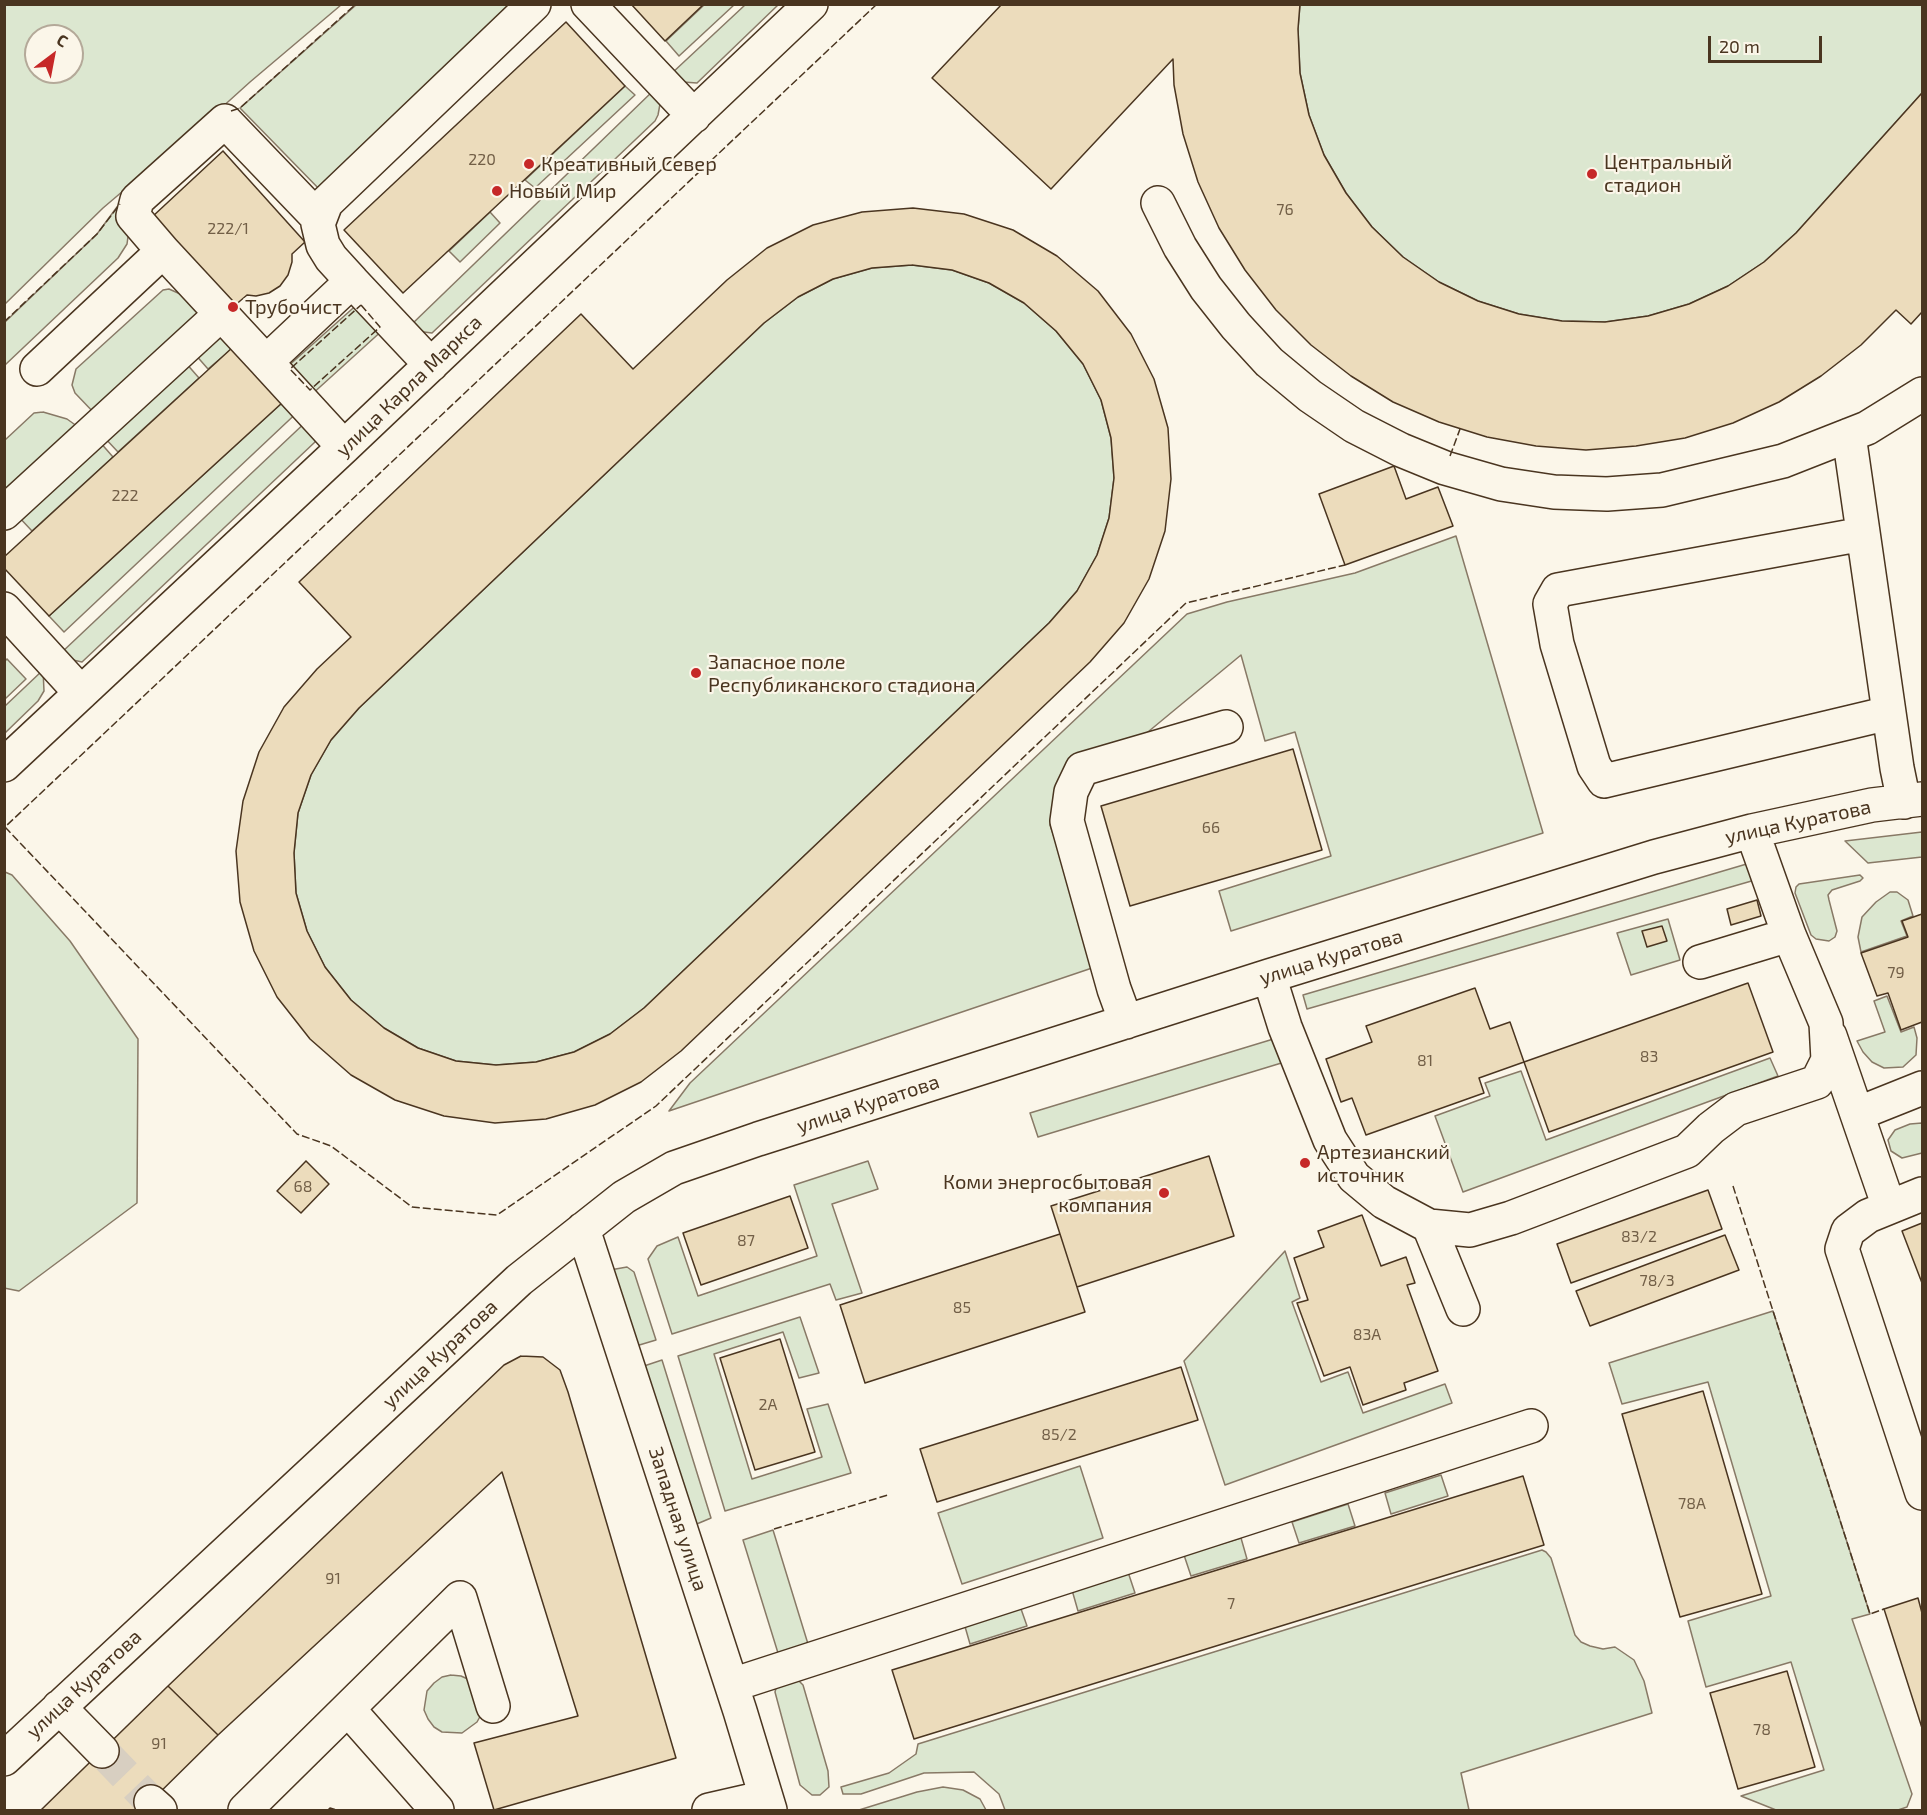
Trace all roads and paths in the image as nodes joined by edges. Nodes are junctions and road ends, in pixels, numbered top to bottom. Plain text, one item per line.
1 (534, 4) edge
2 (588, 4) edge
3 (811, 4) edge
4 (694, 116) junction
5 (1158, 203) dead end
6 (319, 219) junction
7 (164, 251) junction
8 (352, 281) junction
9 (221, 314) junction
10 (266, 362) junction
11 (431, 365) junction
12 (37, 369) dead end
13 (1923, 394) edge
14 (1849, 435) junction
15 (344, 447) junction
16 (4, 513) edge
17 (1863, 534) junction
18 (4, 609) edge
19 (81, 693) junction
20 (1889, 713) junction
21 (1226, 727) dead end
22 (4, 765) edge
23 (1913, 800) edge
24 (1752, 831) junction
25 (1789, 935) junction
26 (1700, 962) dead end
27 (1269, 976) junction
28 (1126, 1022) junction
29 (1826, 1023) junction
30 (1923, 1088) edge
31 (1857, 1114) junction
32 (1923, 1194) edge
33 (1889, 1207) junction
34 (1429, 1226) junction
35 (583, 1229) junction
36 (1463, 1309) dead end
37 (1531, 1426) dead end
38 (1923, 1493) edge
39 (732, 1685) junction
40 (493, 1706) dead end
41 (59, 1707) junction
42 (348, 1709) junction
43 (102, 1751) tunnel mouth
44 (4, 1759) edge
45 (768, 1804) edge
46 (245, 1810) edge
47 (437, 1810) edge
48 (709, 1810) edge

1 - 6 street
2 - 4 street
3 - 4 street, улица Карла Маркса
4 - 11 street, улица Карла Маркса
5 - 14 street
6 - 7 street
6 - 8 street
7 - 9 street
7 - 12 street
8 - 10 street
8 - 11 street
9 - 10 street
9 - 16 street
10 - 15 street
11 - 15 street, улица Карла Маркса
13 - 14 street
14 - 17 street
15 - 19 street, улица Карла Маркса
17 - 20 street
17 - 20 street
18 - 19 street
19 - 22 street, улица Карла Маркса
20 - 23 street
21 - 28 street
23 - 24 street, улица Куратова
24 - 25 street
24 - 27 street, улица Куратова
25 - 26 street
25 - 29 street
27 - 28 street, улица Куратова
27 - 34 street
28 - 35 street, улица Куратова
29 - 31 street
29 - 34 street
30 - 31 street
31 - 33 street
32 - 33 street
33 - 38 street
34 - 36 street
35 - 39 street, Западная улица
35 - 41 street, улица Куратова
37 - 39 street
39 - 45 street, Западная улица
40 - 42 street
41 - 43 street
41 - 44 street, улица Куратова
42 - 46 street
42 - 47 street
45 - 48 street

